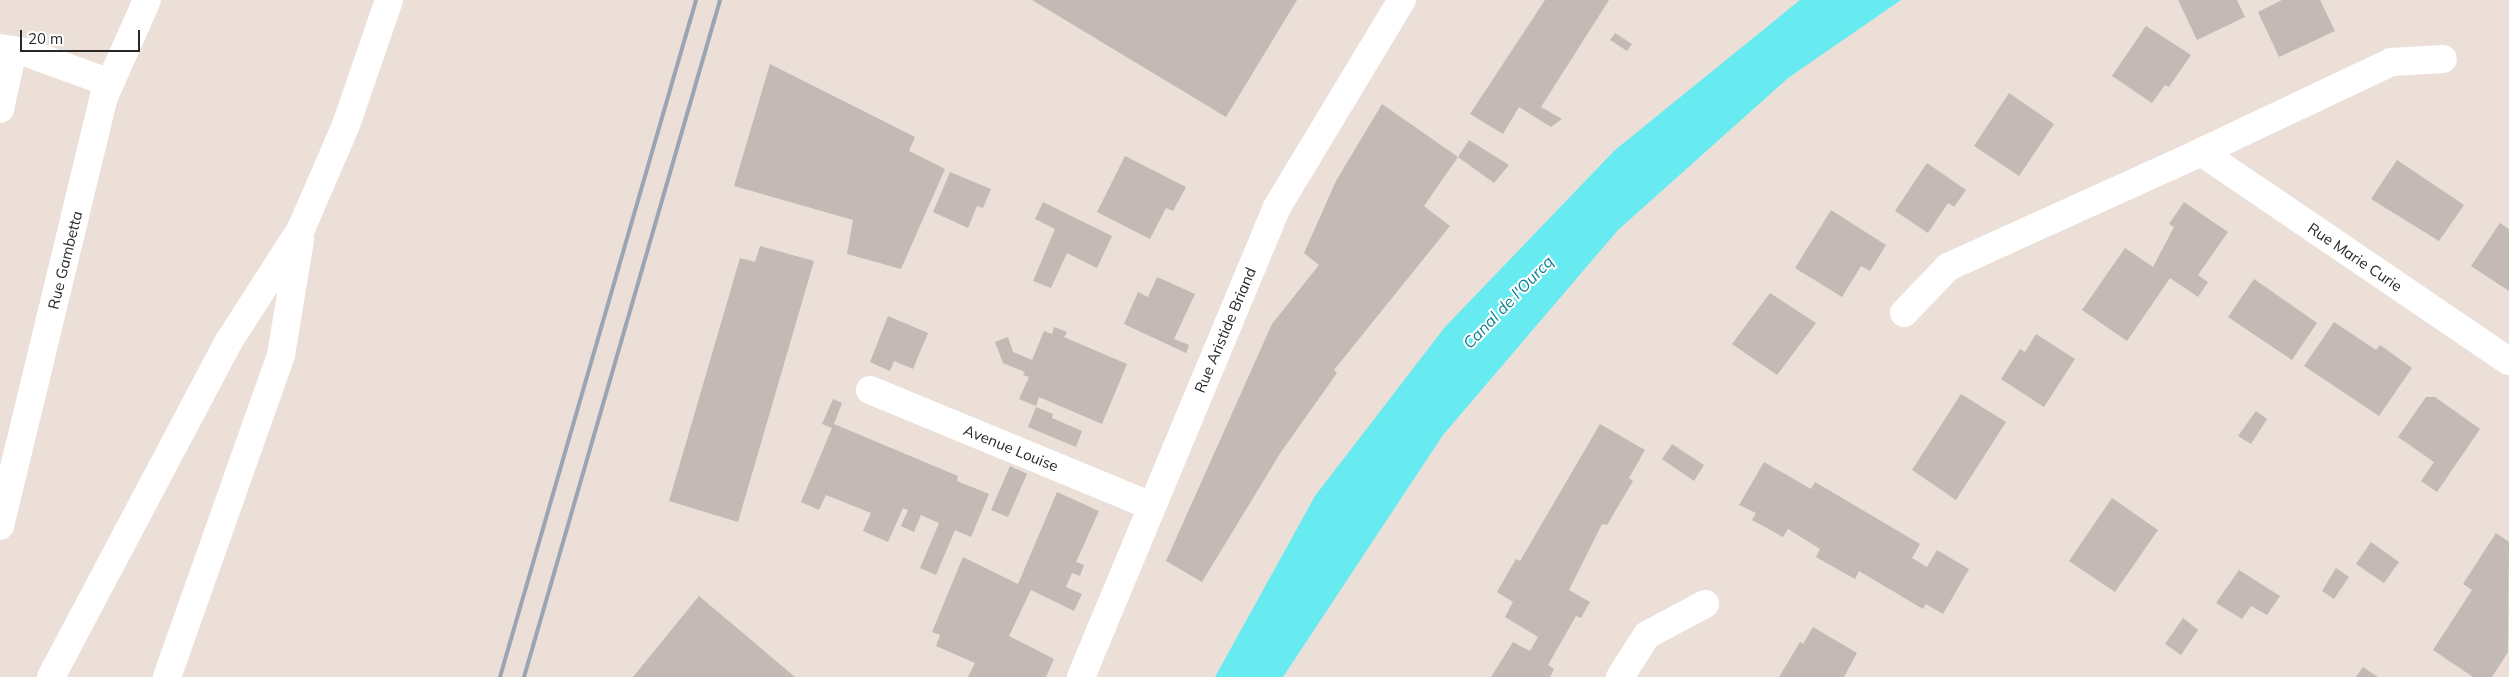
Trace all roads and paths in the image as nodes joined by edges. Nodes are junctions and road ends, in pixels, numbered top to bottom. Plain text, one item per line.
1 (148, 0) edge
2 (389, 0) edge
3 (1402, 0) edge
4 (6, 49) edge
5 (2443, 59) dead end
6 (107, 90) junction
7 (0, 109) edge
8 (2201, 152) junction
9 (302, 229) junction
10 (1904, 313) dead end
11 (2509, 361) edge
12 (870, 390) dead end
13 (1152, 506) junction
14 (0, 526) edge
15 (1705, 604) dead end
16 (51, 677) edge
17 (167, 677) edge
18 (1080, 677) edge
19 (1620, 677) edge

1 - 6 street, Rue Gambetta
2 - 9 street
3 - 13 street, Rue Aristide Briand
4 - 6 street
4 - 7 street
5 - 8 street
6 - 14 street, Rue Gambetta
8 - 10 street
8 - 11 street, Rue Marie Curie
9 - 16 street
9 - 17 street
12 - 13 street, Avenue Louise
13 - 18 street, Rue Aristide Briand
15 - 19 street

